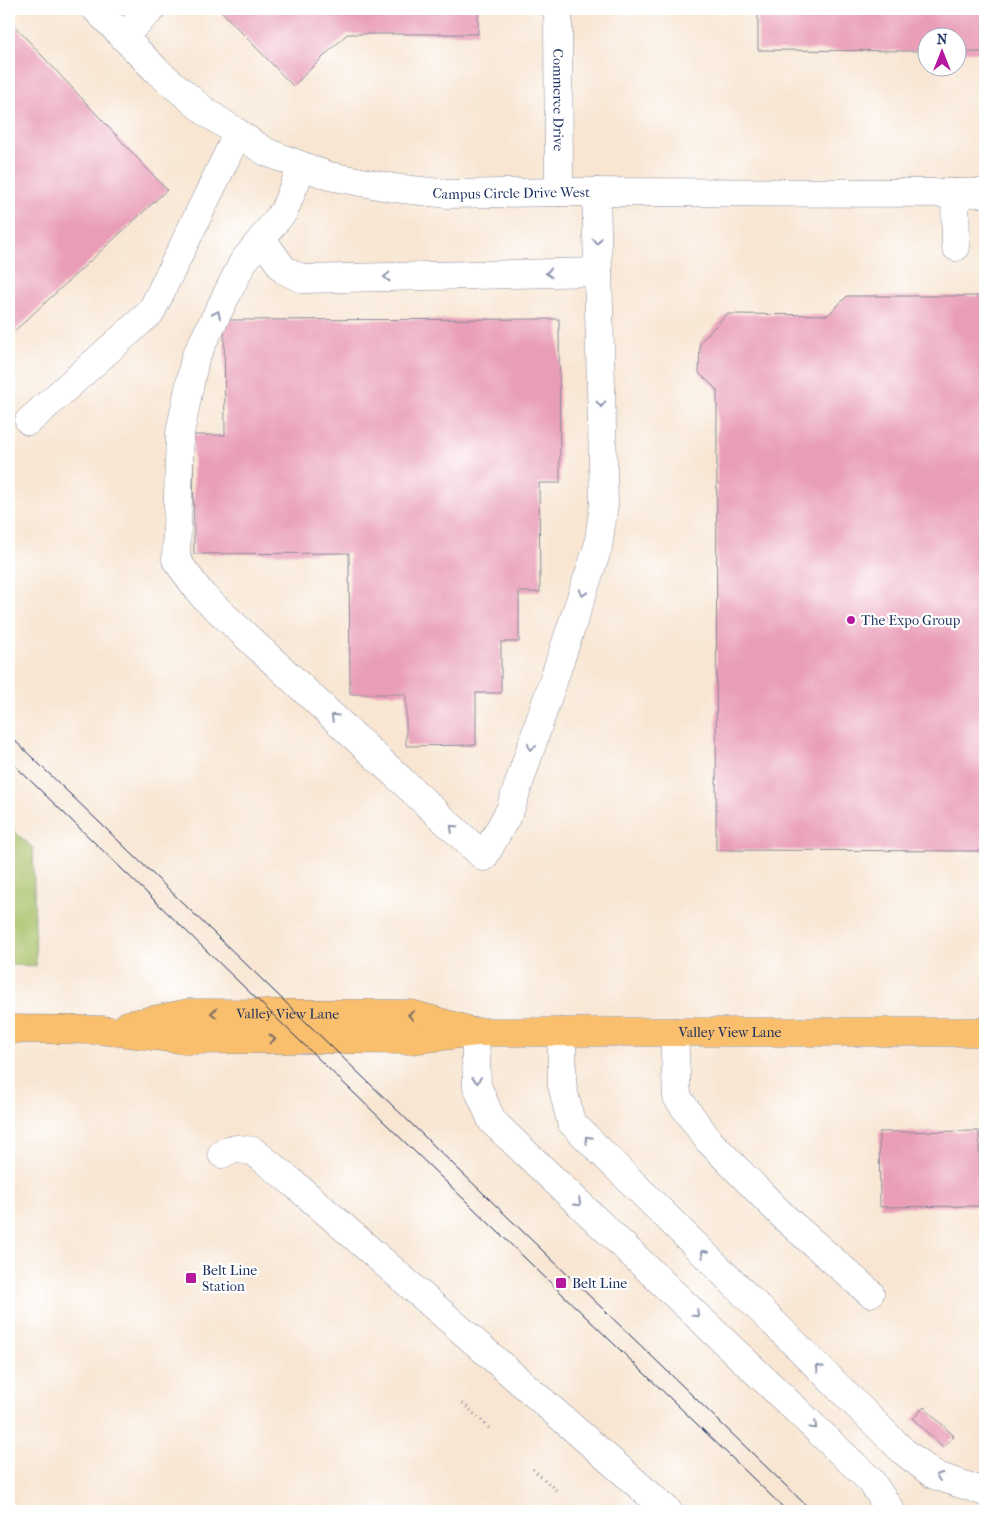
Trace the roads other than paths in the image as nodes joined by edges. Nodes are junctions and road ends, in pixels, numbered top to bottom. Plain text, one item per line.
1 (96, 9) edge
2 (152, 9) edge
3 (558, 9) edge
4 (123, 36) junction
5 (238, 133) junction
6 (302, 166) junction
7 (559, 192) junction
8 (596, 192) junction
9 (955, 193) junction
10 (985, 193) edge
11 (262, 239) junction
12 (956, 247) dead end
13 (598, 272) junction
14 (29, 421) dead end
15 (9, 1029) edge
16 (475, 1032) junction
17 (562, 1032) junction
18 (674, 1032) junction
19 (985, 1032) edge
20 (222, 1154) dead end
21 (870, 1293) dead end
22 (985, 1492) edge
23 (668, 1511) edge
24 (891, 1511) edge

1 - 4 street, Campus Circle Drive West
2 - 4 street
3 - 7 street, Commerce Drive
4 - 5 street, Campus Circle Drive West
5 - 6 street, Campus Circle Drive West
5 - 14 street
6 - 7 street, Campus Circle Drive West
6 - 11 street
7 - 8 street, Campus Circle Drive West
8 - 9 street, Campus Circle Drive West
8 -> 13 street
9 - 10 street, Campus Circle Drive West
9 - 12 street
13 -> 11 street
13 -> 11 street
15 - 16 main road, Valley View Lane
16 - 17 main road, Valley View Lane
16 -> 24 street
17 - 18 main road, Valley View Lane
22 -> 17 street
18 - 19 main road, Valley View Lane
18 - 21 street
20 - 23 street

